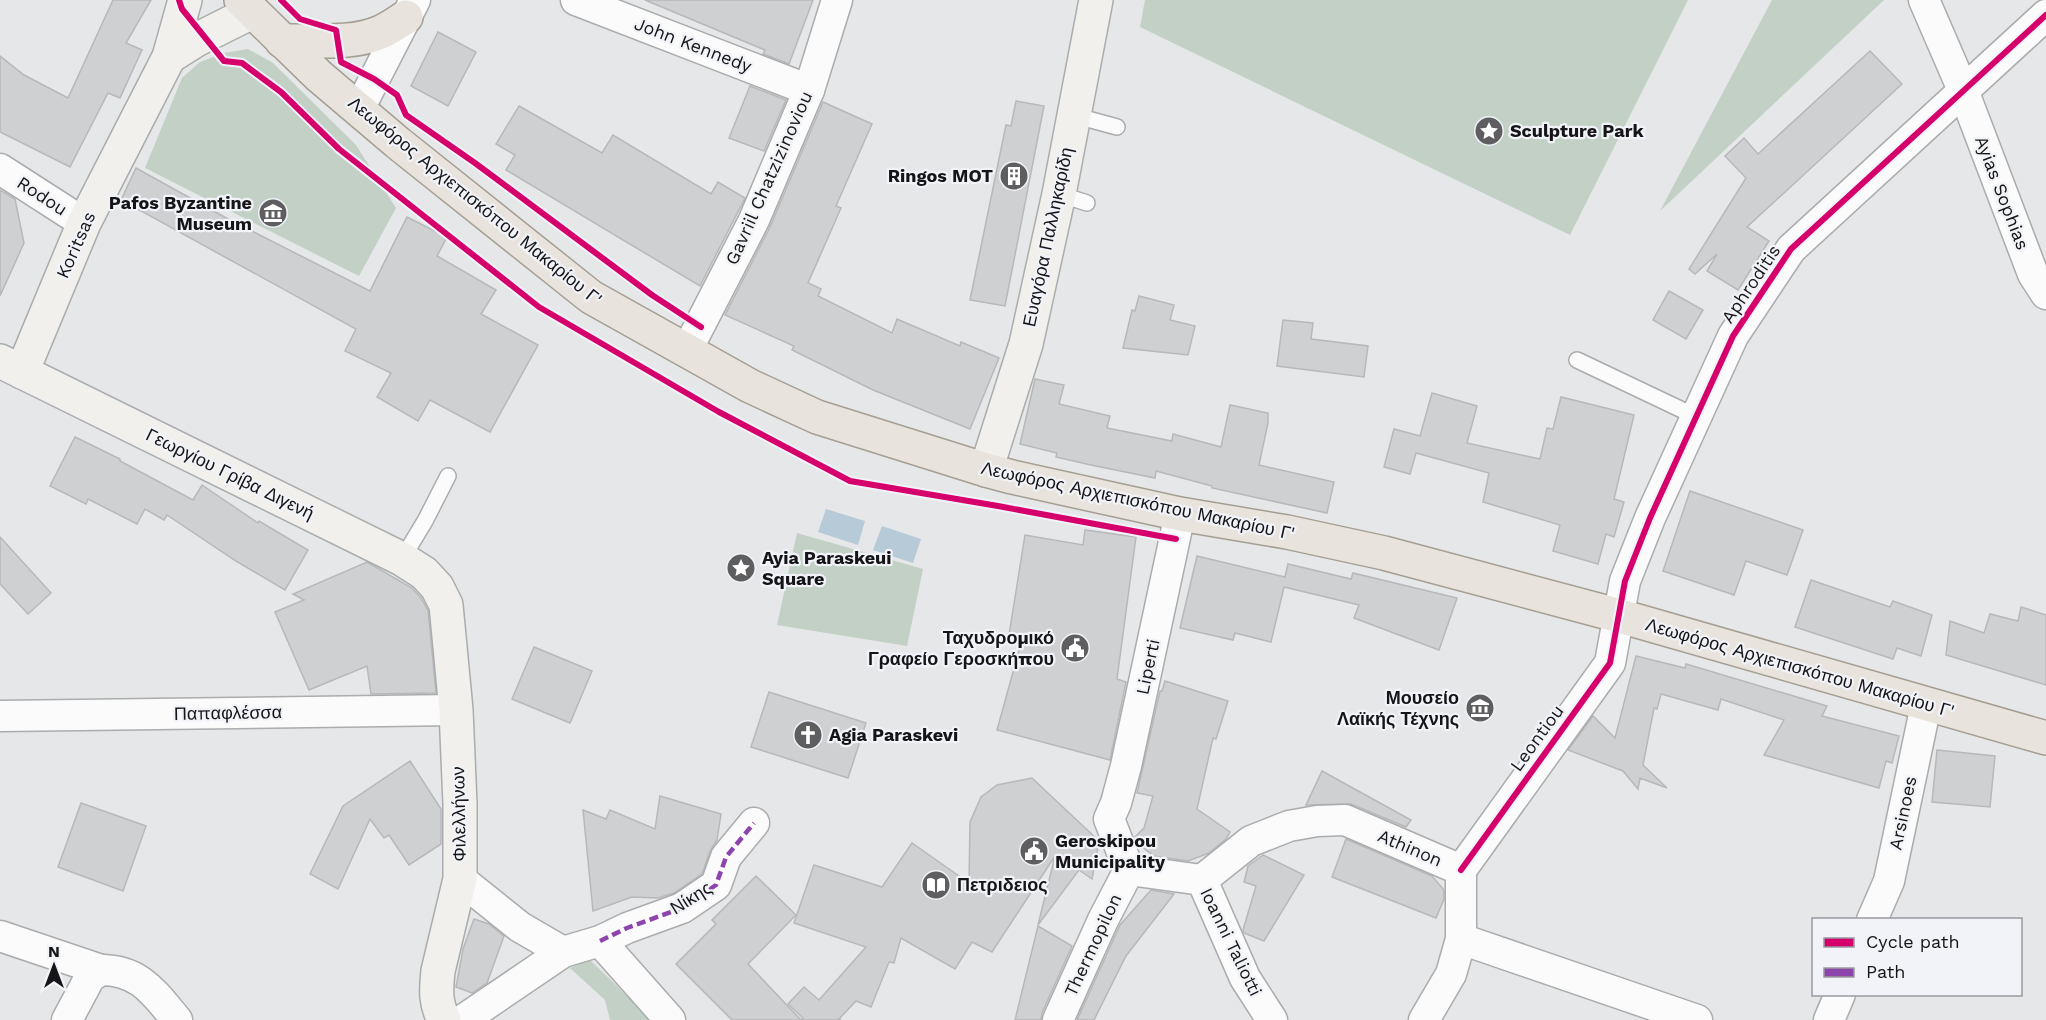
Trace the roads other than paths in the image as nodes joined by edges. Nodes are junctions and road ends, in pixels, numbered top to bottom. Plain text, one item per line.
1 (185, 0) edge
2 (576, 0) edge
3 (837, 0) edge
4 (1096, 0) edge
5 (1924, 0) edge
6 (247, 6) edge
7 (411, 9) edge
8 (2046, 15) edge
9 (282, 41) junction
10 (169, 57) junction
11 (809, 90) junction
12 (1963, 90) junction
13 (358, 110) junction
14 (1073, 115) junction
15 (1117, 127) dead end
16 (0, 169) edge
17 (84, 224) junction
18 (2046, 294) edge
19 (687, 350) junction
20 (1577, 360) dead end
21 (11, 367) edge
22 (1696, 417) junction
23 (986, 470) junction
24 (448, 476) dead end
25 (1180, 514) junction
26 (402, 559) junction
27 (446, 605) joint
28 (1620, 616) junction
29 (1926, 705) junction
30 (456, 710) junction
31 (0, 716) edge
32 (2046, 738) edge
33 (753, 823) dead end
34 (1129, 870) junction
35 (1461, 870) junction
36 (460, 879) junction
37 (1202, 880) junction
38 (1873, 918) edge
39 (0, 936) edge
40 (1461, 939) junction
41 (600, 941) junction
42 (563, 952) junction
43 (101, 970) junction
44 (1839, 996) edge
45 (67, 1020) edge
46 (177, 1020) edge
47 (444, 1020) edge
48 (463, 1020) edge
49 (670, 1020) edge
50 (1058, 1020) edge
51 (1272, 1020) edge
52 (1424, 1020) edge
53 (1697, 1020) edge
54 (1828, 1020) edge

1 - 10 street, Koritsas
2 - 11 street, John Kennedy
3 - 11 street, Gavriil Chatzizinoviou
4 - 14 street, Ευαγόρα Παλληκαρίδη
5 - 12 street, Ayias Sophias
6 - 9 main road, Λεωφόρος Αρχιεπισκόπου Μακαρίου Γ'
6 - 10 street
7 - 9 main road
7 - 13 street
8 - 12 street, Aphroditis
9 - 13 main road, Λεωφόρος Αρχιεπισκόπου Μακαρίου Γ'
10 - 17 street, Koritsas
11 - 19 street, Gavriil Chatzizinoviou
12 - 18 street, Ayias Sophias
12 - 22 street, Aphroditis
13 - 19 main road, Λεωφόρος Αρχιεπισκόπου Μακαρίου Γ'
14 - 15 lane
14 - 23 street, Ευαγόρα Παλληκαρίδη
16 - 17 street, Rodou
17 - 21 street, Koritsas
19 - 23 main road, Λεωφόρος Αρχιεπισκόπου Μακαρίου Γ'
20 - 22 lane
21 - 26 street, Γεωργίου Γρίβα Διγενή
22 - 28 street, Aphroditis
23 - 25 main road, Λεωφόρος Αρχιεπισκόπου Μακαρίου Γ'
24 - 26 lane
25 - 28 main road, Λεωφόρος Αρχιεπισκόπου Μακαρίου Γ'
25 - 34 street, Liperti
26 - 27 street, Γεωργίου Γρίβα Διγενή
27 - 30 street, Φιλελλήνων
28 - 29 main road, Λεωφόρος Αρχιεπισκόπου Μακαρίου Γ'
28 - 35 street, Leontiou
29 - 32 main road, Λεωφόρος Αρχιεπισκόπου Μακαρίου Γ'
29 - 38 street, Arsinoes
30 - 31 street, Παπαφλέσσα
30 - 36 street, Φιλελλήνων
33 - 41 street, Νίκης
34 - 37 street, Ioanni Taliotti
34 - 50 street, Thermopilon
35 - 37 street, Athinon
35 - 40 street, Athinon
36 - 42 street
36 - 47 street, Φιλελλήνων
37 - 51 street, Ioanni Taliotti
39 - 43 street
40 - 52 street, Athinon
40 - 53 street
41 - 42 street, Νίκης
41 - 49 street
42 - 48 street, Νίκης
43 - 45 street
43 - 46 street
44 - 54 street

